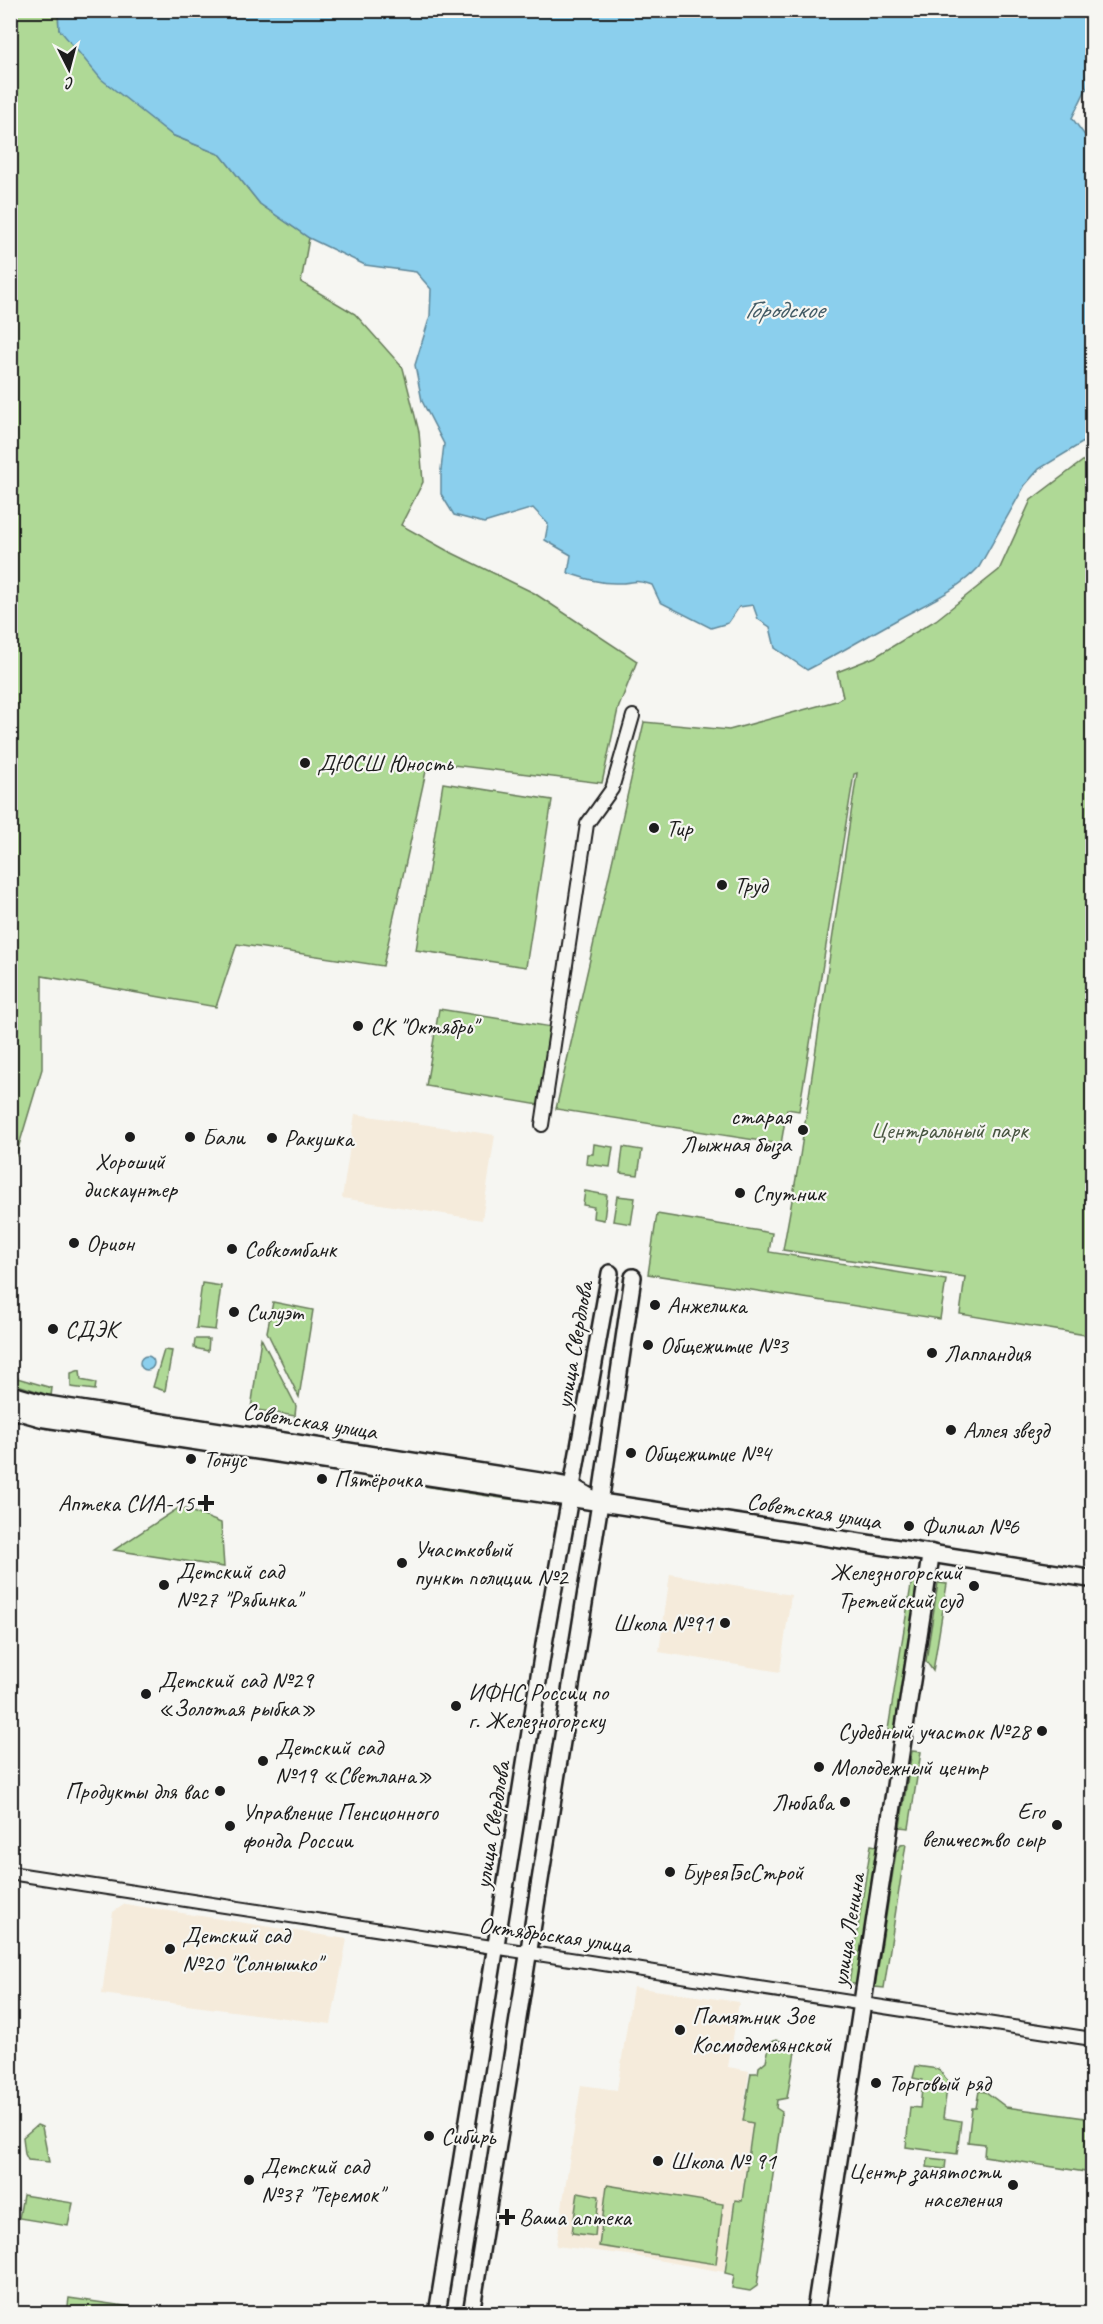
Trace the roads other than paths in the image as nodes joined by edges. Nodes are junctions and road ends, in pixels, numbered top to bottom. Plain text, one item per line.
1 (633, 716) dead end
2 (542, 1125) dead end
3 (610, 1273) dead end
4 (633, 1277) dead end
5 (10, 1394) edge
6 (10, 1409) edge
7 (43, 1411) junction
8 (571, 1493) junction
9 (600, 1503) junction
10 (931, 1553) junction
11 (1092, 1579) edge
12 (10, 1873) edge
13 (495, 1948) junction
14 (528, 1952) junction
15 (861, 2004) junction
16 (1092, 2039) edge
17 (437, 2313) edge
18 (471, 2313) edge
19 (815, 2313) edge

1 - 2 street
3 - 8 street, улица Свердлова
4 - 9 street, улица Свердлова
5 - 7 main road, Советская улица
6 - 7 main road, Советская улица
7 - 8 main road, Советская улица
8 - 9 main road, Советская улица
8 - 13 street, улица Свердлова
9 - 10 main road, Советская улица
9 - 14 street, улица Свердлова
10 - 11 main road, Советская улица
10 - 15 main road, улица Ленина
12 - 13 street, Октябрьская улица
13 - 14 street, Октябрьская улица
13 - 17 street, улица Свердлова
14 - 15 street, Октябрьская улица
14 - 18 street, улица Свердлова
15 - 16 street, Октябрьская улица
15 - 19 main road, улица Ленина

